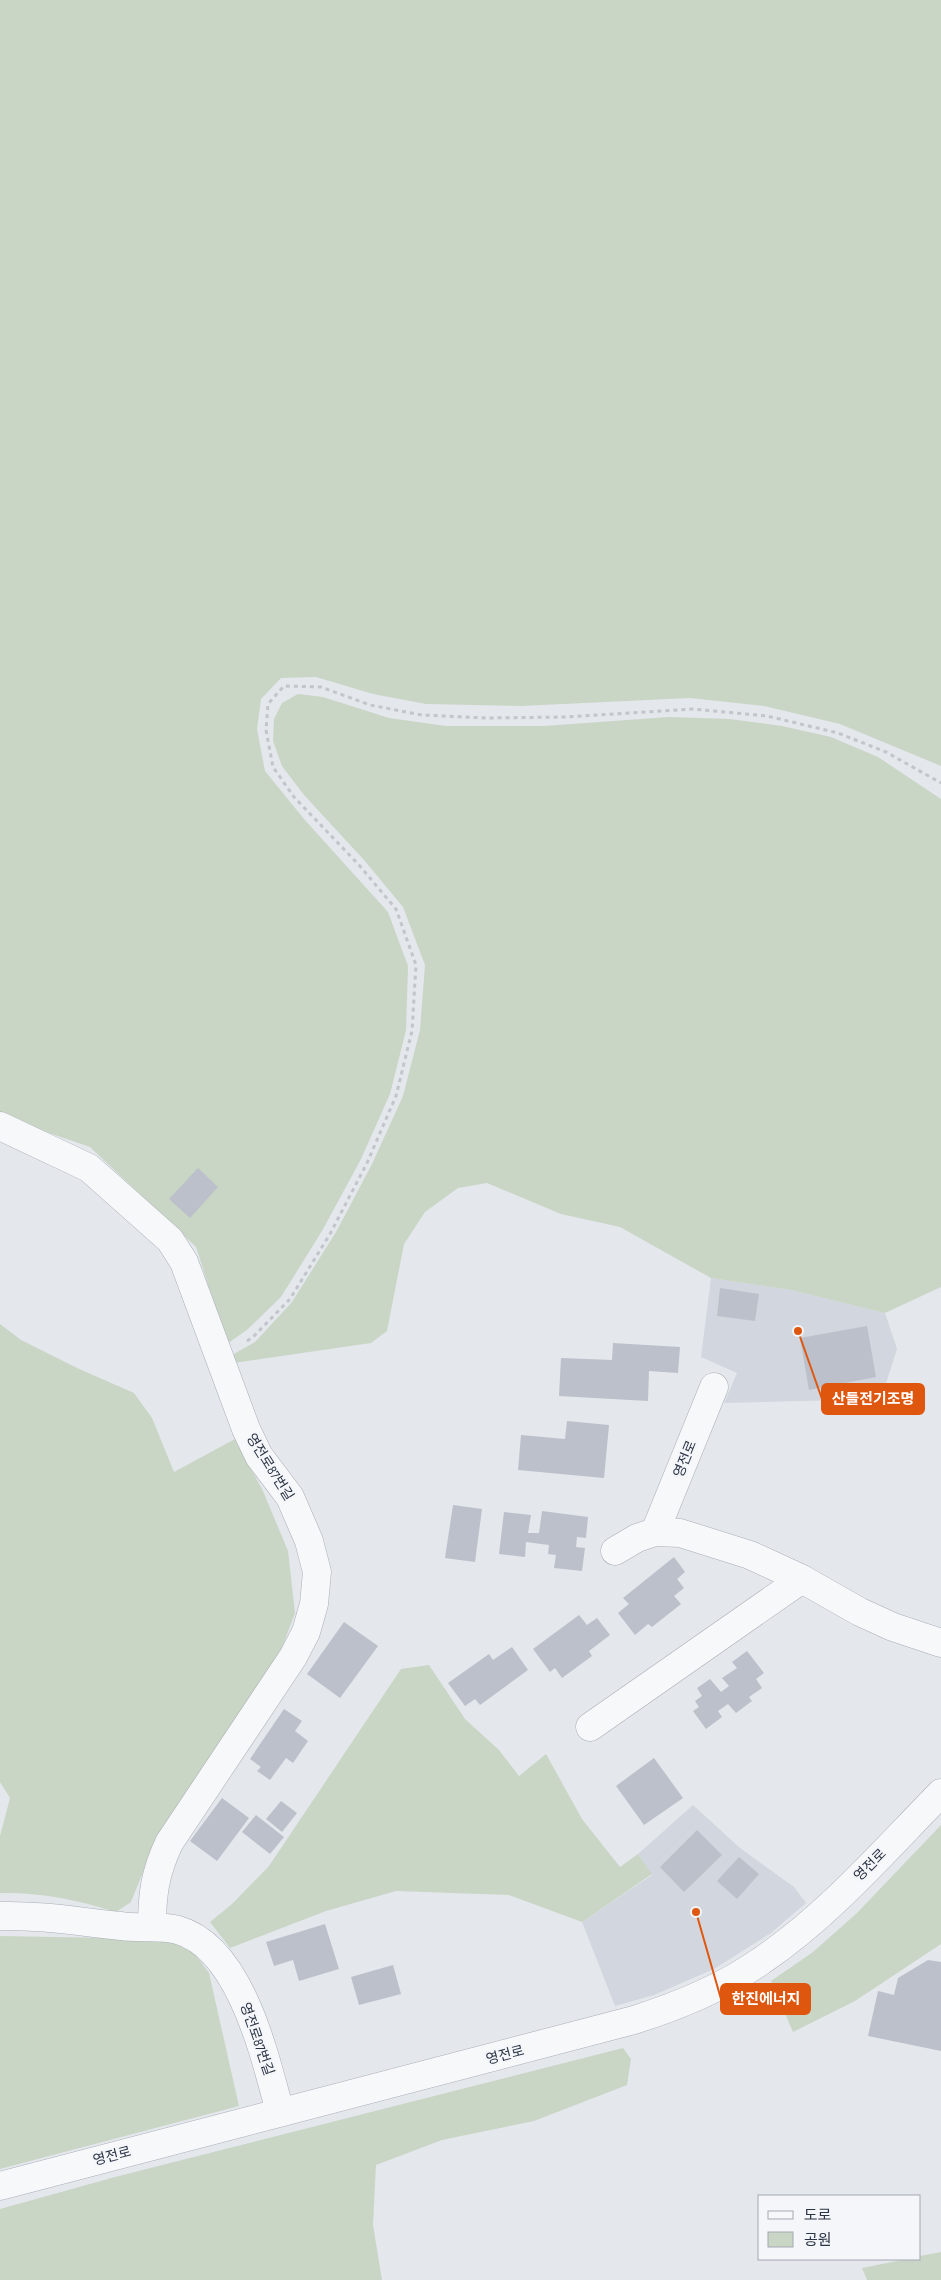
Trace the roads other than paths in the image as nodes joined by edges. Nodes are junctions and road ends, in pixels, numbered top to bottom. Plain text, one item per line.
1 (0, 1126) edge
2 (714, 1387) dead end
3 (655, 1532) junction
4 (615, 1551) dead end
5 (802, 1579) junction
6 (941, 1643) edge
7 (590, 1728) dead end
8 (941, 1793) edge
9 (0, 1916) edge
10 (152, 1927) junction
11 (280, 2112) junction
12 (0, 2186) edge

1 - 10 street, 영전로87번길
2 - 3 street, 영전로
3 - 4 street
3 - 5 street
5 - 6 street
5 - 7 street
8 - 11 street, 영전로
9 - 10 street, 영전로87번길
10 - 11 street, 영전로87번길
11 - 12 street, 영전로

